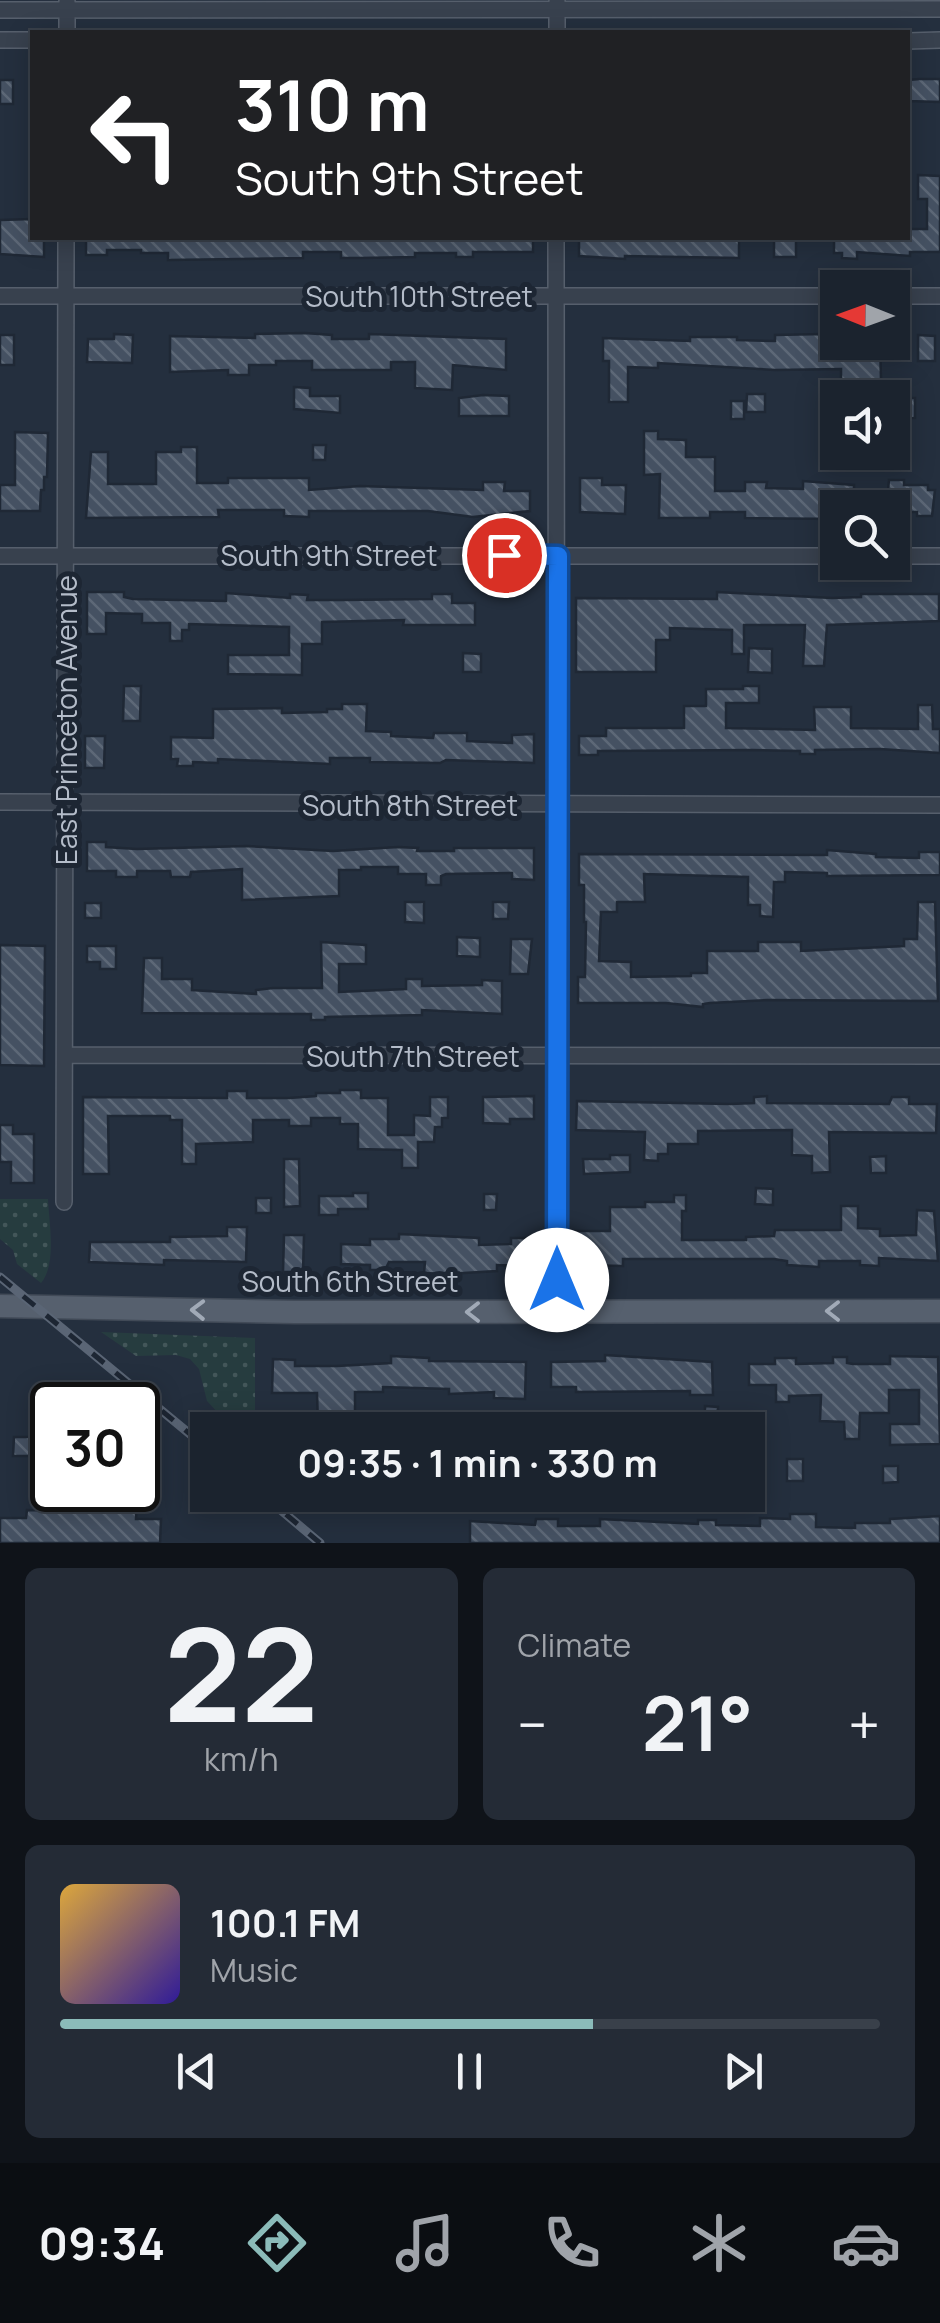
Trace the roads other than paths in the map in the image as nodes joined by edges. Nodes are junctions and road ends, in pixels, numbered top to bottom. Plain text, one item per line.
1 (67, 5) edge
2 (557, 5) edge
3 (940, 9) edge
4 (0, 10) edge
5 (0, 40) edge
6 (30, 40) edge
7 (940, 40) edge
8 (910, 41) edge
9 (66, 240) edge
10 (556, 240) edge
11 (0, 296) edge
12 (66, 296) junction
13 (556, 296) junction
14 (820, 296) edge
15 (910, 296) edge
16 (940, 296) edge
17 (0, 556) edge
18 (66, 556) junction
19 (558, 556) junction
20 (820, 556) edge
21 (910, 556) edge
22 (940, 556) edge
23 (0, 802) edge
24 (67, 804) junction
25 (558, 805) junction
26 (940, 805) edge
27 (65, 1055) junction
28 (556, 1055) junction
29 (940, 1056) edge
30 (64, 1202) dead end
31 (0, 1306) edge
32 (940, 1310) edge
33 (557, 1312) junction

1 - 2 street
1 - 4 street
2 - 3 street
5 - 6 street
7 - 8 street
9 - 12 street, East Princeton Avenue
10 - 13 street
11 - 12 street, South 10th Street
12 - 13 street, South 10th Street
12 - 18 street, East Princeton Avenue
13 - 14 street, South 10th Street
13 - 19 street
15 - 16 street
17 - 18 street, South 9th Street
18 - 19 street, South 9th Street
18 - 24 street, East Princeton Avenue
19 - 20 street, South 9th Street
19 - 25 street
21 - 22 street
23 - 24 street, South 8th Street
24 - 25 street, South 8th Street
24 - 27 street, East Princeton Avenue
25 - 26 street, South 8th Street
25 - 28 street
27 - 28 street, South 7th Street
27 - 30 street, East Princeton Avenue
28 - 29 street, South 7th Street
28 - 33 street
33 -> 31 main road, South 6th Street
32 -> 33 main road, South 6th Street

